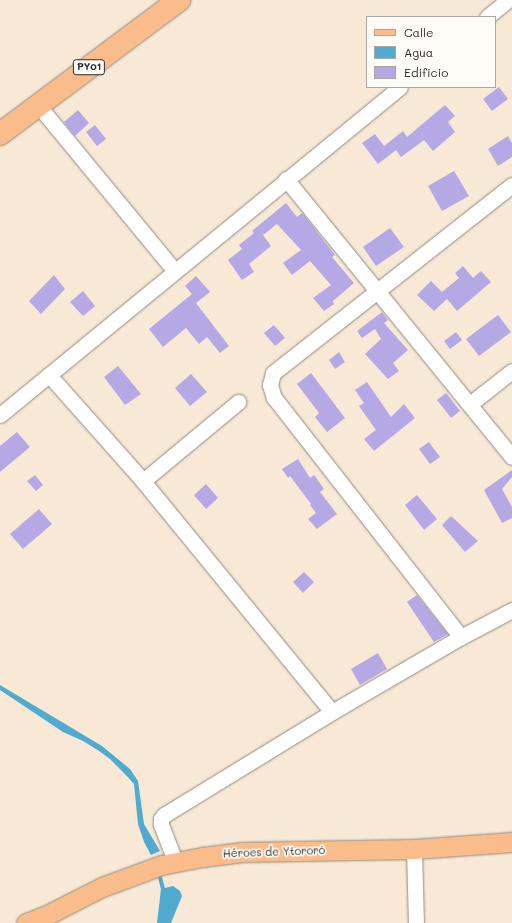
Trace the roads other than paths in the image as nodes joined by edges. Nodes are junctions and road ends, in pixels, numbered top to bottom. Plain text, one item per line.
1 (179, 0) edge
2 (508, 0) edge
3 (488, 16) edge
4 (399, 88) edge
5 (38, 105) junction
6 (0, 134) edge
7 (286, 179) junction
8 (512, 185) edge
9 (175, 271) junction
10 (376, 292) junction
11 (512, 371) edge
12 (49, 375) junction
13 (238, 402) dead end
14 (470, 404) junction
15 (0, 415) edge
16 (512, 457) edge
17 (143, 481) junction
18 (512, 610) edge
19 (461, 637) junction
20 (332, 712) junction
21 (512, 842) edge
22 (414, 849) junction
23 (168, 863) junction
24 (26, 923) edge
25 (416, 923) edge

1 - 5 highway, PY01
2 - 3 street
4 - 7 street
5 - 6 highway, PY01
5 - 9 street
7 - 9 street
7 - 10 street
8 - 10 street
9 - 12 street
10 - 14 street
10 - 19 street
11 - 14 street
12 - 15 street
12 - 17 street
13 - 17 street
14 - 16 street
17 - 20 street
18 - 19 street
19 - 20 street
20 - 23 street
21 - 22 main road, Héroes de Ytororó
22 - 23 main road, Héroes de Ytororó
22 - 25 street
23 - 24 main road, Héroes de Ytororó

